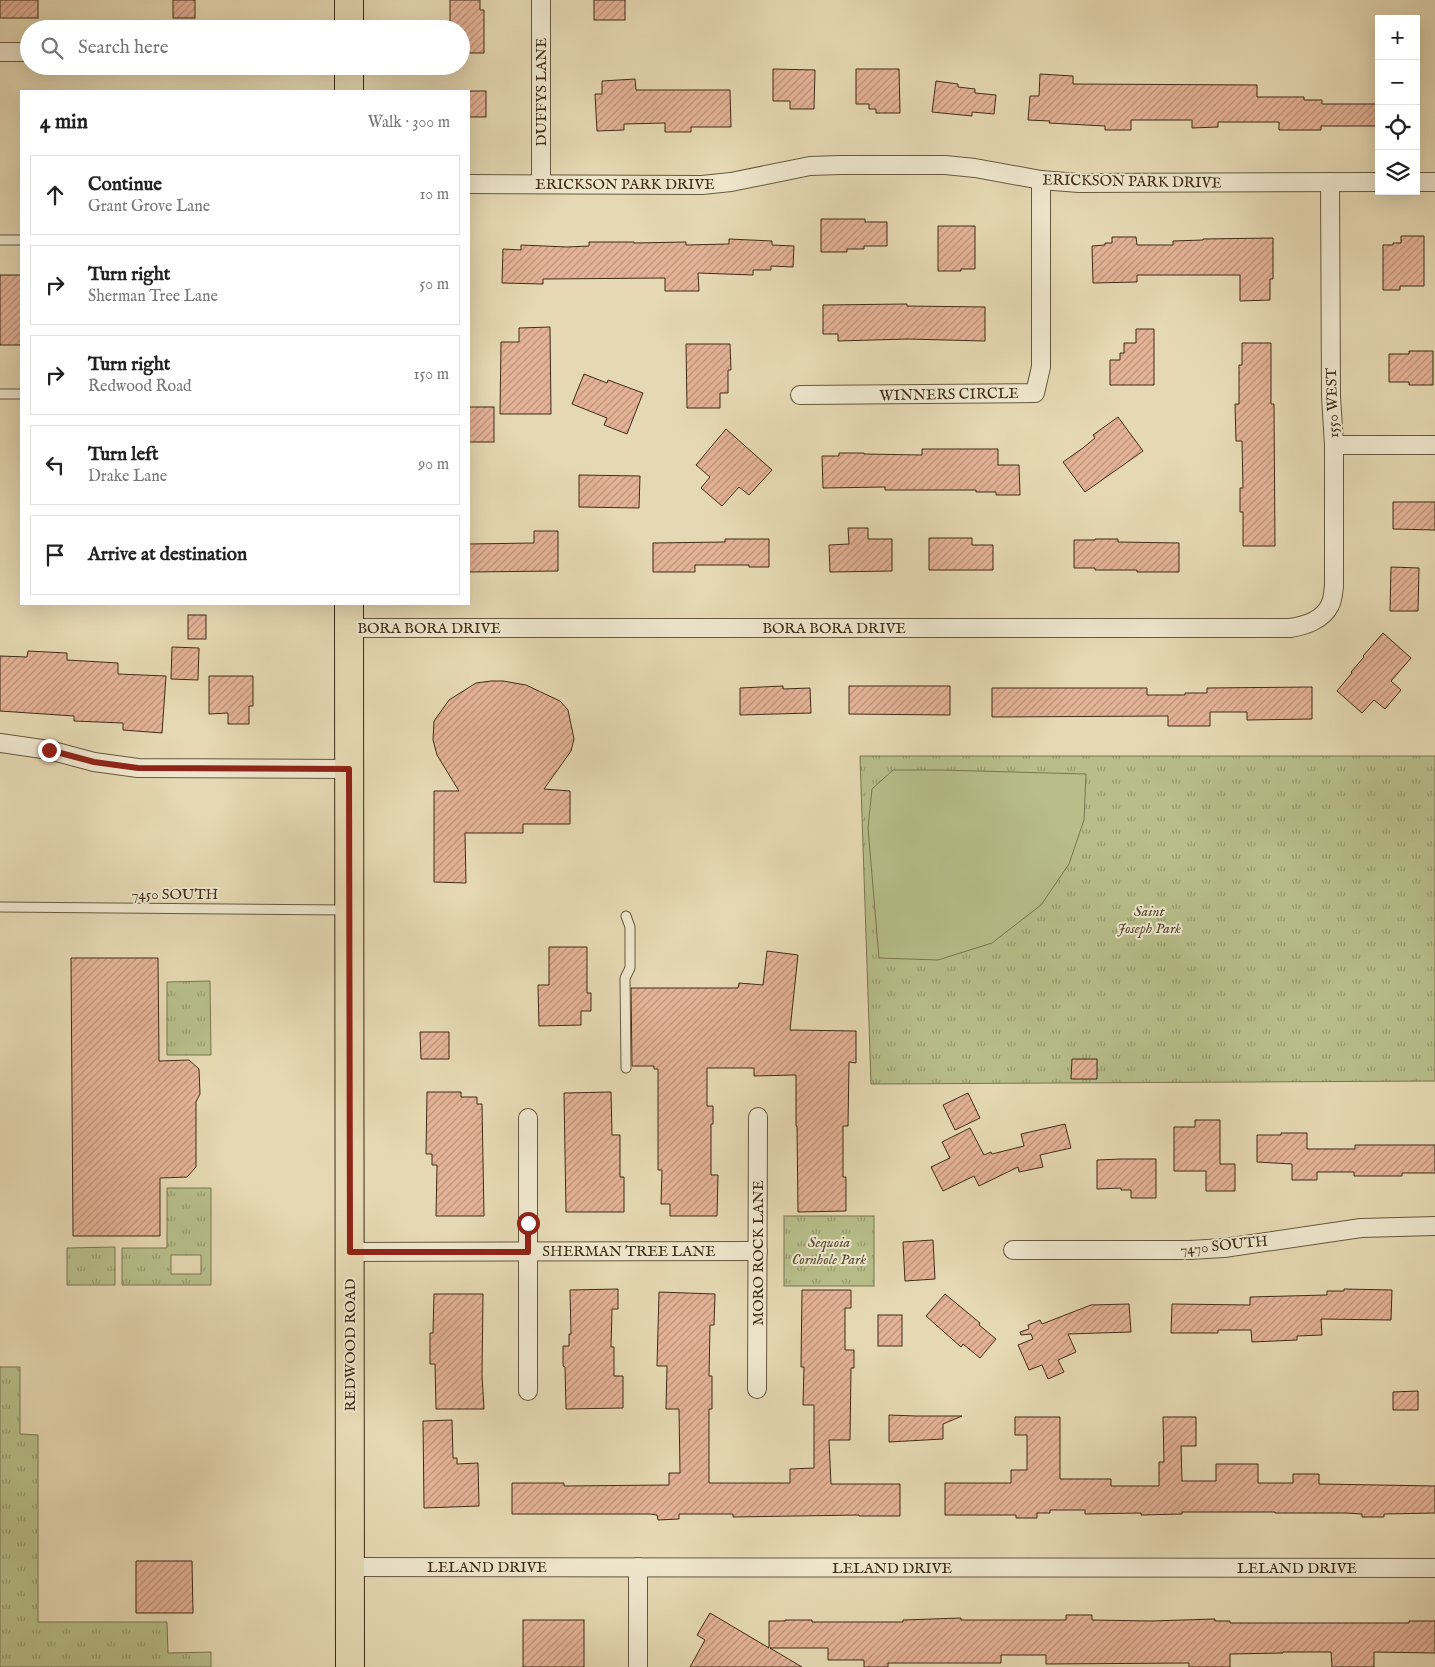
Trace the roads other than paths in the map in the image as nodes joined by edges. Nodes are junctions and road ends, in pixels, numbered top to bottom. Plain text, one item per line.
1 (349, 0) edge
2 (541, 0) edge
3 (349, 20) edge
4 (0, 52) edge
5 (20, 52) edge
6 (349, 75) edge
7 (349, 90) edge
8 (1041, 180) junction
9 (1330, 182) junction
10 (1375, 182) edge
11 (1420, 182) edge
12 (1435, 182) edge
13 (470, 184) edge
14 (541, 184) junction
15 (0, 240) edge
16 (20, 240) edge
17 (0, 394) edge
18 (20, 394) edge
19 (800, 395) dead end
20 (1334, 445) junction
21 (1435, 445) edge
22 (349, 616) edge
23 (1318, 619) joint
24 (0, 743) edge
25 (349, 769) junction
26 (0, 908) edge
27 (350, 910) junction
28 (626, 916) dead end
29 (626, 1068) dead end
30 (758, 1117) dead end
31 (528, 1118) dead end
32 (1435, 1226) edge
33 (1013, 1250) dead end
34 (758, 1251) junction
35 (350, 1252) junction
36 (528, 1252) junction
37 (758, 1389) dead end
38 (528, 1391) dead end
39 (350, 1567) junction
40 (638, 1567) junction
41 (1435, 1568) edge
42 (350, 1667) edge
43 (638, 1667) edge

1 - 3 main road
2 - 14 street, DUFFYS LANE
4 - 5 street
6 - 7 main road
8 - 9 street, ERICKSON PARK DRIVE
8 - 14 street, ERICKSON PARK DRIVE
8 - 19 street, WINNERS CIRCLE
9 - 10 street, ERICKSON PARK DRIVE
9 - 20 street, 1550 WEST
11 - 12 street
13 - 14 street, ERICKSON PARK DRIVE
15 - 16 lane
17 - 18 lane
20 - 21 street
20 - 23 street, 1550 WEST
22 - 23 street, BORA BORA DRIVE
22 - 25 main road, REDWOOD ROAD
24 - 25 street
25 - 27 main road, REDWOOD ROAD
26 - 27 lane, 7450 SOUTH
27 - 35 main road, REDWOOD ROAD
28 - 29 lane
30 - 34 street, MORO ROCK LANE
31 - 36 street
32 - 33 street, 7470 SOUTH
34 - 36 street, SHERMAN TREE LANE
34 - 37 street, MORO ROCK LANE
35 - 36 street, SHERMAN TREE LANE
35 - 39 main road, REDWOOD ROAD
36 - 38 street
39 - 40 street, LELAND DRIVE
39 - 42 main road, REDWOOD ROAD
40 - 41 street, LELAND DRIVE
40 - 43 street

